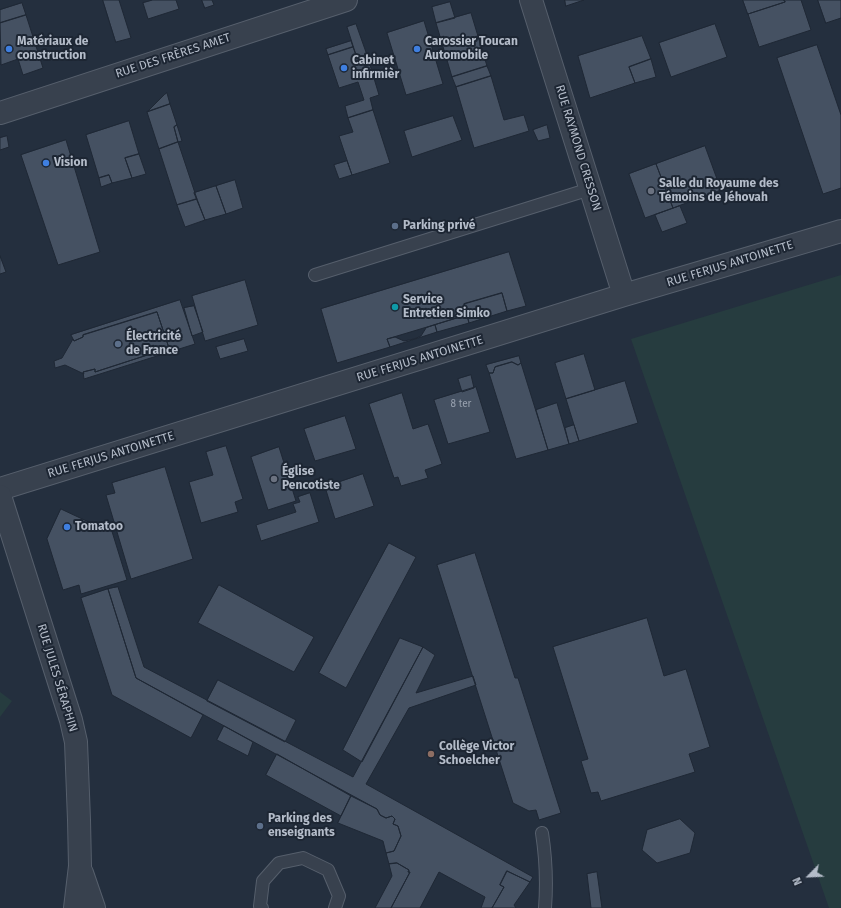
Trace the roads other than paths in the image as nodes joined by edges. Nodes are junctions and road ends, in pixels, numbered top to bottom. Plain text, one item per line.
1 (346, 0) edge
2 (531, 0) edge
3 (0, 113) edge
4 (590, 188) junction
5 (841, 231) edge
6 (314, 275) dead end
7 (624, 296) junction
8 (0, 489) edge
9 (0, 496) edge
10 (542, 833) dead end
11 (80, 866) junction
12 (75, 908) edge
13 (94, 908) edge
14 (262, 908) edge
15 (335, 908) edge
16 (545, 908) edge

1 - 3 street, RUE DES FRÈRES AMET
2 - 4 street, RUE RAYMOND CRESSON
4 - 6 lane
4 - 7 street, RUE RAYMOND CRESSON
5 - 7 street, RUE FERJUS ANTOINETTE
7 - 8 street, RUE FERJUS ANTOINETTE
9 - 11 street, RUE JULES SÉRAPHIN
10 - 16 lane
11 - 12 street
11 - 13 street
14 - 15 lane

